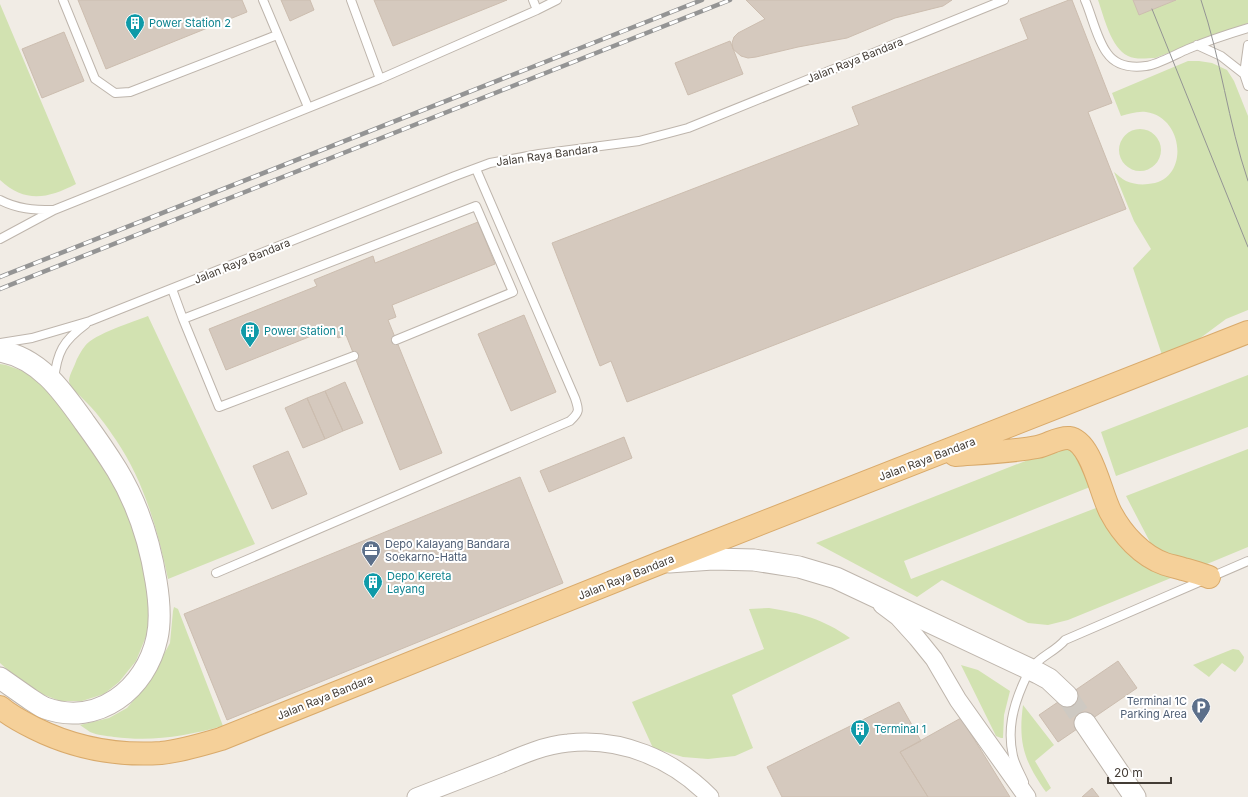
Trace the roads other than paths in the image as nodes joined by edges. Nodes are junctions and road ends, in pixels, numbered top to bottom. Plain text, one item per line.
1 (62, 0) edge
2 (263, 0) edge
3 (351, 0) edge
4 (533, 0) edge
5 (557, 0) edge
6 (1004, 0) edge
7 (1085, 0) edge
8 (537, 10) junction
9 (1248, 28) edge
10 (277, 35) junction
11 (1197, 45) junction
12 (1248, 45) edge
13 (1244, 74) junction
14 (380, 79) junction
15 (1248, 86) edge
16 (308, 107) junction
17 (476, 168) junction
18 (0, 200) edge
19 (54, 210) junction
20 (0, 239) edge
21 (172, 288) junction
22 (183, 319) junction
23 (90, 321) junction
24 (1248, 332) edge
25 (396, 340) dead end
26 (0, 343) edge
27 (0, 351) edge
28 (354, 356) dead end
29 (54, 381) junction
30 (934, 456) junction
31 (1248, 562) edge
32 (660, 563) junction
33 (216, 573) dead end
34 (1209, 577) junction
35 (866, 592) junction
36 (1030, 670) junction
37 (0, 678) edge
38 (1067, 696) tunnel mouth
39 (0, 707) edge
40 (1085, 723) tunnel mouth
41 (416, 797) edge
42 (710, 797) edge
43 (1027, 797) edge
44 (1030, 797) edge
45 (1135, 797) edge

1 - 10 lane
2 - 10 lane
3 - 14 lane
4 - 8 lane
5 - 8 lane
6 - 17 lane, Jalan Raya Bandara
7 - 11 lane
8 - 14 lane
9 - 11 lane
10 - 16 lane
11 - 13 lane
12 - 13 lane
13 - 15 lane
14 - 16 lane
16 - 19 lane
17 - 21 lane, Jalan Raya Bandara
17 - 33 lane
18 - 19 lane
19 - 20 lane
21 - 22 lane
21 - 23 lane, Jalan Raya Bandara
22 - 25 lane
22 - 28 lane
23 - 26 lane, Jalan Raya Bandara
23 - 29 lane
24 - 30 main road, Jalan Raya Bandara
27 - 29 street
29 - 37 street
30 - 32 main road, Jalan Raya Bandara
30 - 34 main road
31 - 34 lane
32 - 35 street
32 - 39 main road, Jalan Raya Bandara
34 - 36 lane
35 - 36 street
35 - 43 street
36 - 38 street
36 - 44 lane
40 - 45 street
41 - 42 street

